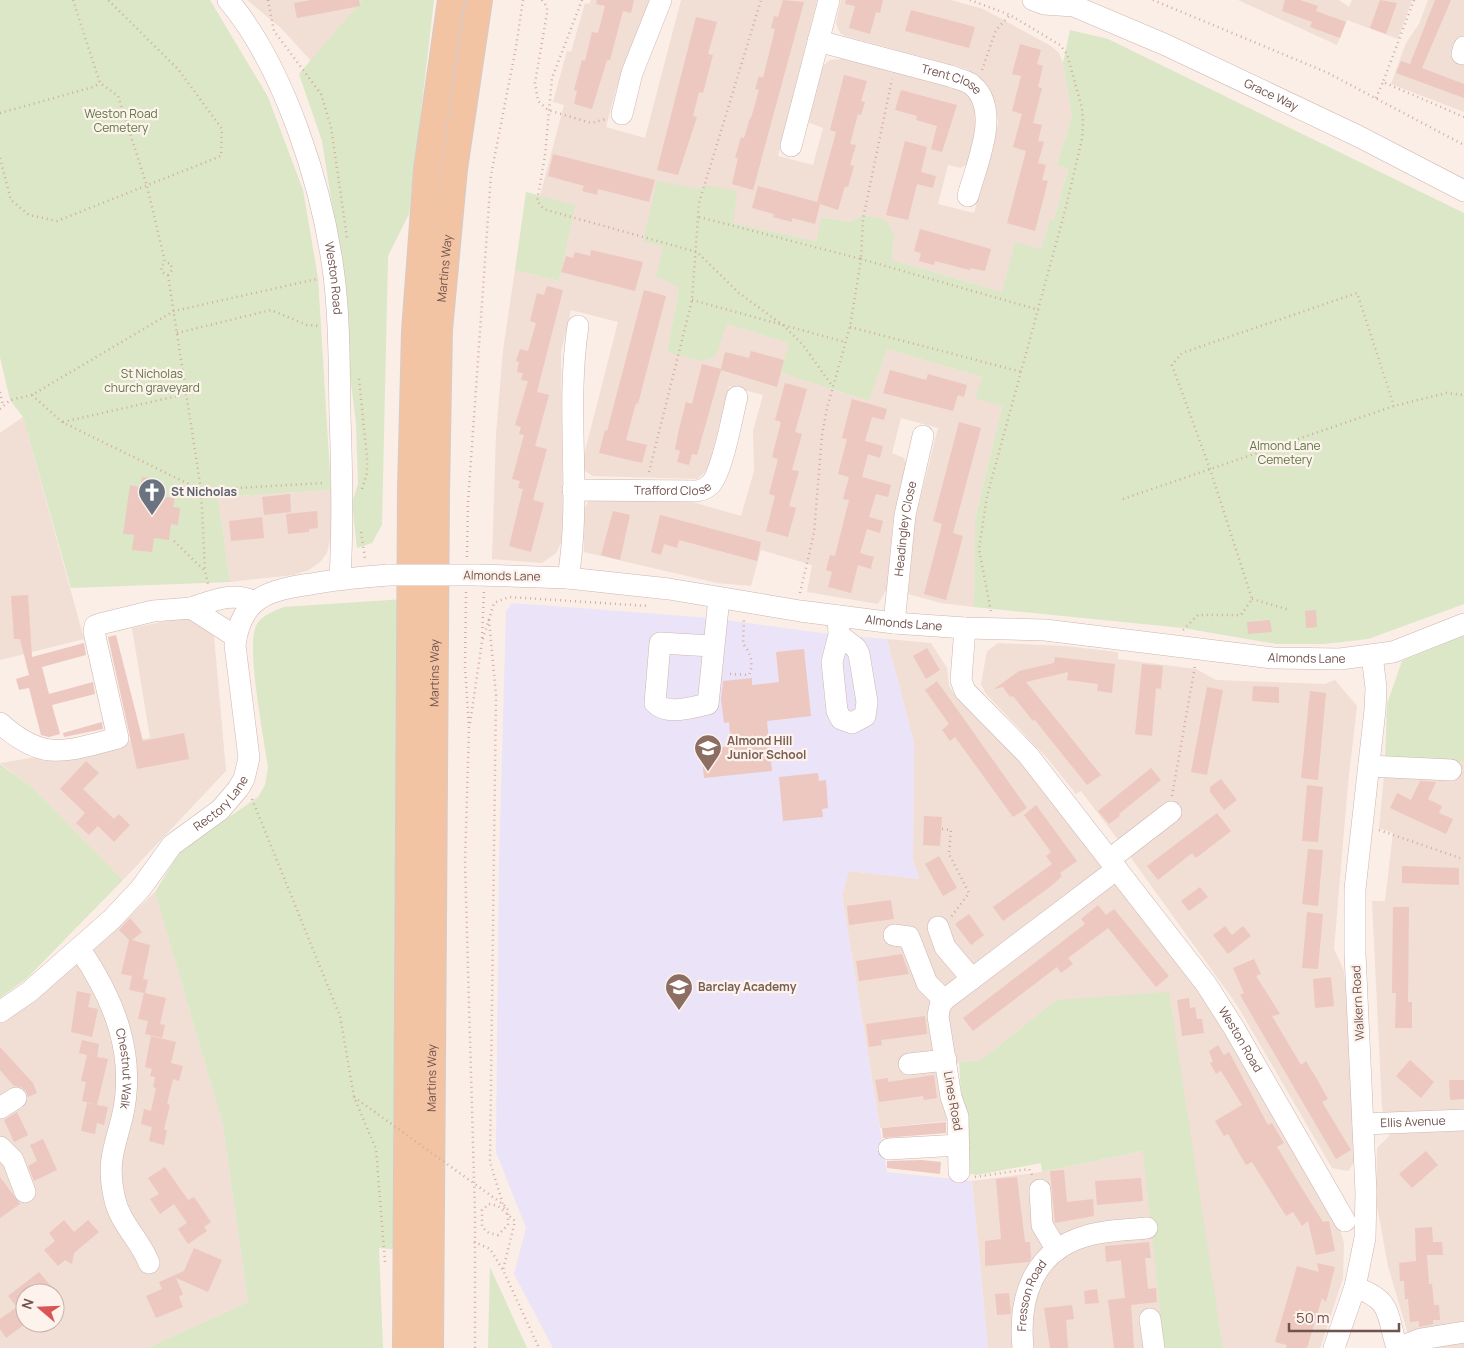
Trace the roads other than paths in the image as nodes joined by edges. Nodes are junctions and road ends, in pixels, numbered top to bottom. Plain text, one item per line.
1 (228, 0) edge
2 (451, 0) edge
3 (479, 0) edge
4 (661, 0) edge
5 (829, 0) edge
6 (1033, 0) edge
7 (1071, 3) edge
8 (818, 41) junction
9 (622, 114) road end
10 (791, 146) dead end
11 (1464, 191) edge
12 (968, 196) dead end
13 (578, 326) dead end
14 (737, 397) dead end
15 (923, 436) dead end
16 (573, 490) junction
17 (568, 578) junction
18 (340, 579) junction
19 (719, 598) junction
20 (254, 602) junction
21 (191, 608) junction
22 (894, 623) junction
23 (1464, 624) edge
24 (965, 628) junction
25 (236, 636) junction
26 (712, 646) junction
27 (1372, 655) junction
28 (0, 723) edge
29 (1368, 766) junction
30 (1451, 770) dead end
31 (1171, 812) road end
32 (1113, 864) junction
33 (938, 927) road end
34 (894, 936) dead end
35 (79, 948) junction
36 (972, 979) junction
37 (944, 1000) junction
38 (0, 1012) edge
39 (946, 1060) junction
40 (909, 1064) dead end
41 (1464, 1120) edge
42 (1363, 1124) junction
43 (959, 1145) junction
44 (0, 1147) edge
45 (890, 1149) dead end
46 (959, 1172) road end
47 (1040, 1190) road end
48 (25, 1192) dead end
49 (1345, 1221) dead end
50 (1148, 1228) dead end
51 (1057, 1250) junction
52 (150, 1251) dead end
53 (1355, 1287) junction
54 (1150, 1319) dead end
55 (1464, 1332) edge
56 (406, 1348) edge
57 (430, 1348) edge
58 (1023, 1348) edge
59 (1154, 1348) edge
60 (1334, 1348) edge
61 (1397, 1348) edge

1 - 18 street, Weston Road
2 - 56 main road
3 - 57 main road, Martins Way
4 - 9 street
5 - 8 street
6 - 7 street, Grace Way
7 - 11 street, Grace Way
8 - 10 street
8 - 12 street, Trent Close
13 - 16 street
14 - 16 street, Trafford Close
15 - 22 street, Headingley Close
16 - 17 street
17 - 18 street, Almonds Lane, bridge
17 - 19 street, Almonds Lane
18 - 20 street, Rectory Lane
19 - 22 street, Almonds Lane
19 - 26 street
20 - 21 street
20 - 25 street, Rectory Lane
21 - 25 street
21 - 28 street
22 - 24 street, Almonds Lane
23 - 27 street, Almonds Lane
24 - 27 street, Almonds Lane
24 - 32 street, Weston Road
25 - 35 street, Rectory Lane
26 - 26 street
27 - 29 street, Walkern Road
29 - 30 street
29 - 42 street, Walkern Road
31 - 32 street
32 - 36 street
32 - 49 street, Weston Road
33 - 36 street
34 - 37 street
35 - 38 street, Rectory Lane
35 - 52 street, Chestnut Walk
36 - 37 street
37 - 39 street, Lines Road
39 - 40 street, Lines Road
39 - 43 street, Lines Road
41 - 42 street, Ellis Avenue
42 - 53 street, Walkern Road
43 - 45 street
43 - 46 street, Lines Road
44 - 48 street
47 - 51 street, Fresson Road
50 - 51 street, Fresson Road
51 - 58 street, Fresson Road
53 - 60 street, Walkern Road
53 - 61 street
54 - 59 street
55 - 61 street

